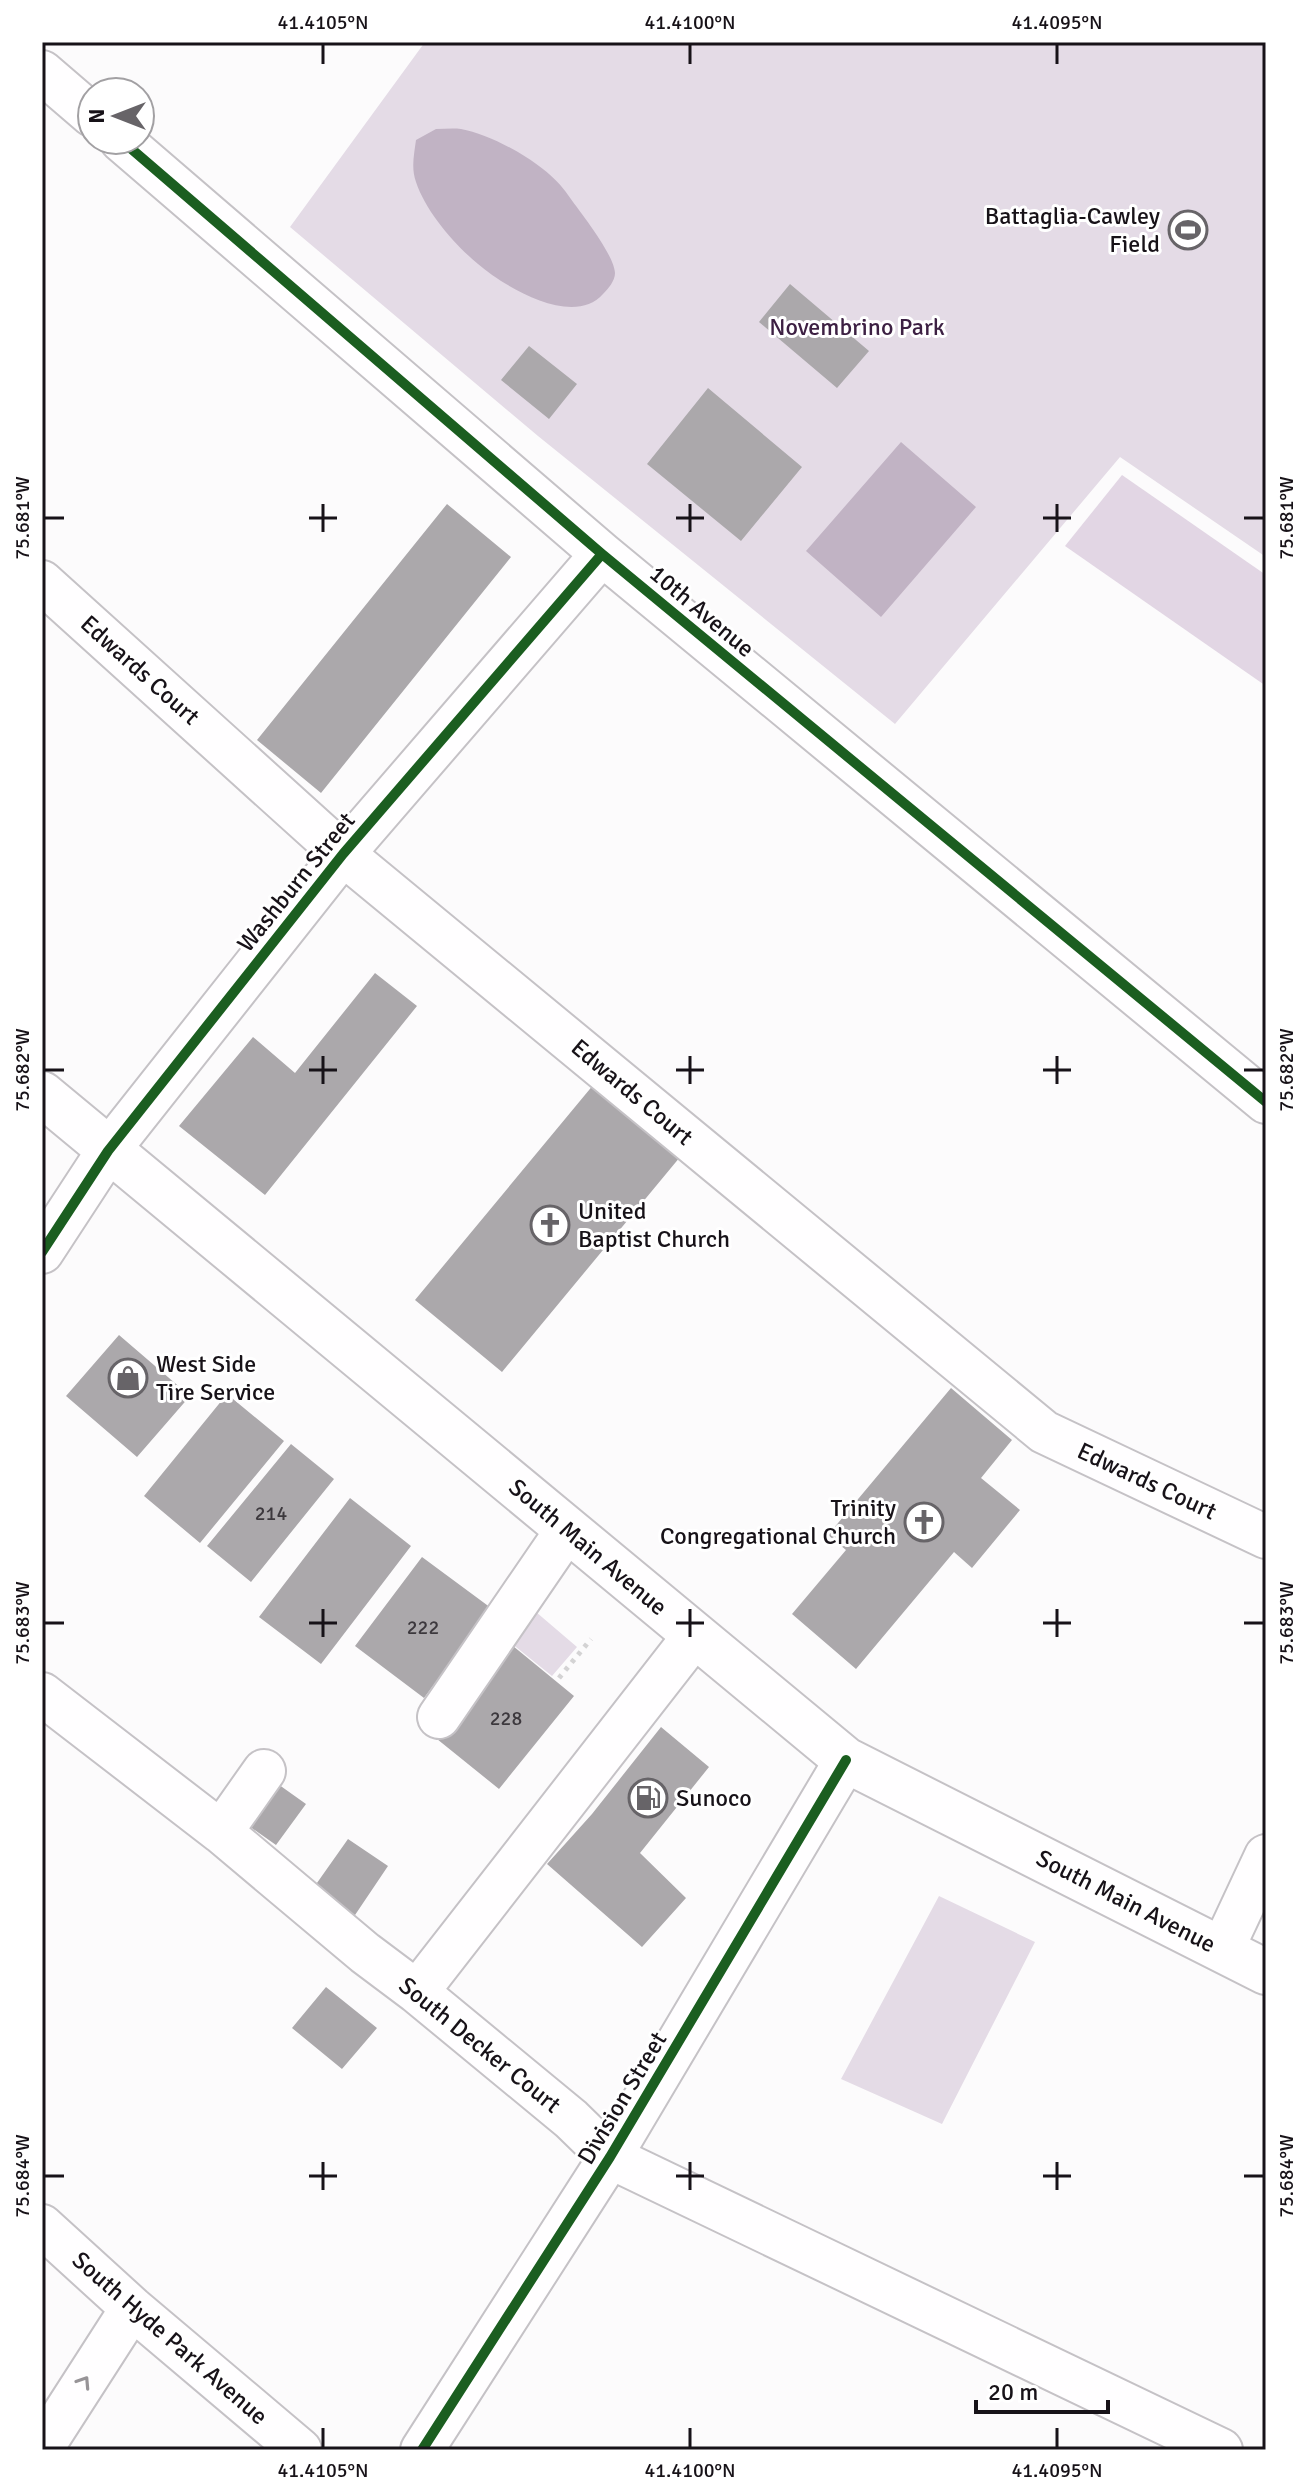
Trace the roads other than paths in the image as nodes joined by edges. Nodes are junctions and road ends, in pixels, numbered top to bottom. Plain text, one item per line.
1 (42, 72) edge
2 (76, 101) edge
3 (140, 156) edge
4 (602, 554) junction
5 (42, 582) edge
6 (343, 854) junction
7 (42, 1094) edge
8 (1266, 1102) edge
9 (108, 1151) junction
10 (42, 1252) edge
11 (567, 1530) junction
12 (1266, 1537) edge
13 (695, 1635) junction
14 (42, 1694) edge
15 (439, 1717) dead end
16 (846, 1760) junction
17 (264, 1771) dead end
18 (221, 1832) junction
19 (1266, 1856) edge
20 (1222, 1950) junction
21 (1266, 1972) edge
22 (417, 1992) junction
23 (610, 2157) junction
24 (42, 2226) edge
25 (132, 2308) junction
26 (42, 2448) edge
27 (300, 2450) edge
28 (422, 2450) edge
29 (1221, 2450) edge

1 - 2 street
3 - 4 street, 10th Avenue
4 - 6 street, Washburn Street
4 - 8 street, 10th Avenue
5 - 6 street, Edwards Court
6 - 9 street, Washburn Street
6 - 12 street, Edwards Court
7 - 9 main road, South Main Avenue
9 - 10 street, Washburn Street
9 - 11 main road, South Main Avenue
11 - 13 main road, South Main Avenue
11 - 15 street
13 - 16 main road, South Main Avenue
13 - 22 street
14 - 18 street, South Decker Court
16 - 20 main road, South Main Avenue
16 - 23 street, Division Street
17 - 18 street
18 - 22 street, South Decker Court
19 - 20 street
20 - 21 main road, South Main Avenue
22 - 23 street, South Decker Court
23 - 28 street, Division Street
23 - 29 street, South Decker Court
24 - 25 street, South Hyde Park Avenue
26 -> 25 street
25 - 27 street, South Hyde Park Avenue

